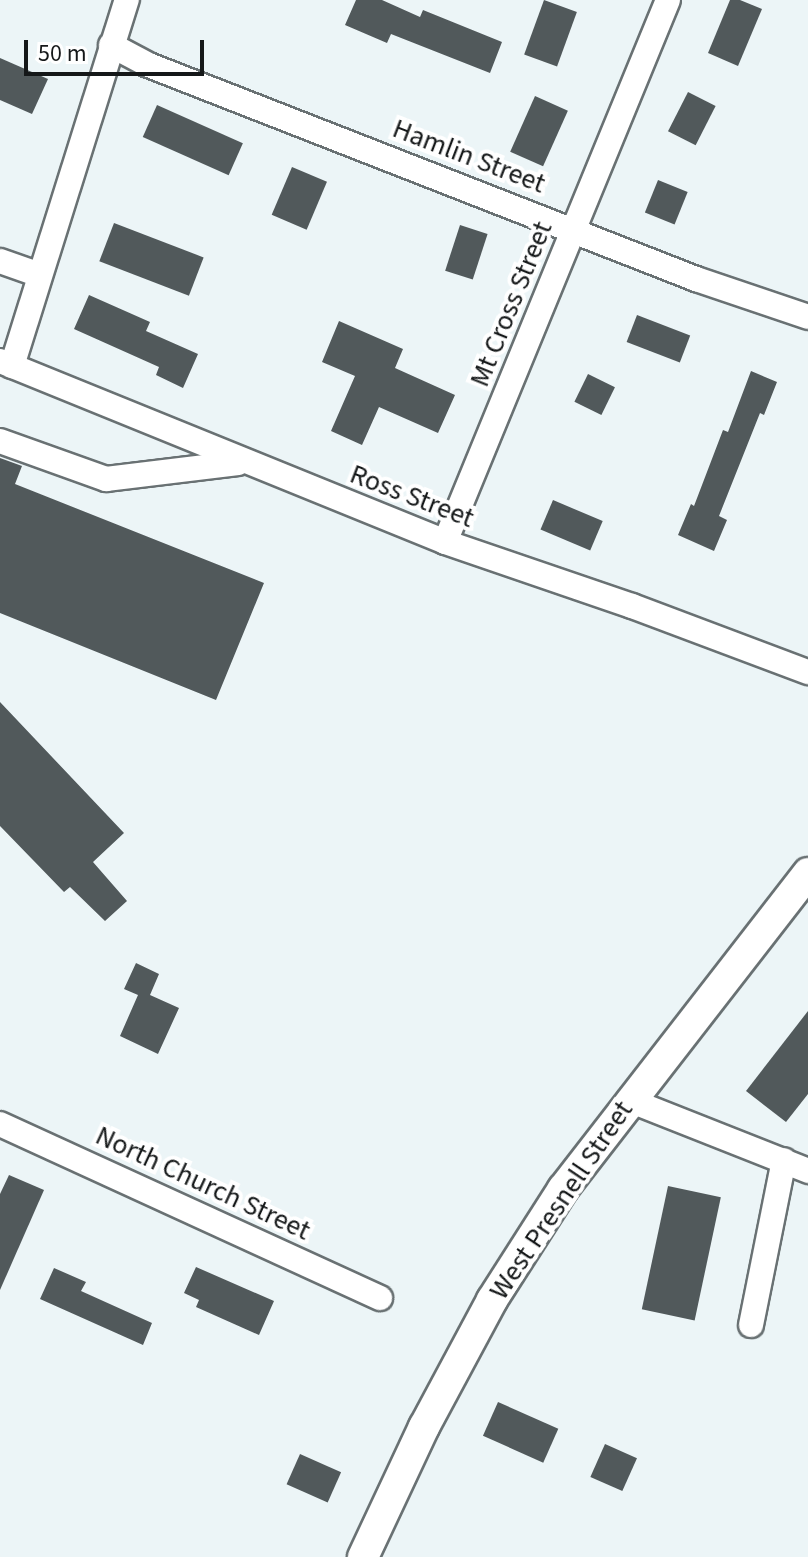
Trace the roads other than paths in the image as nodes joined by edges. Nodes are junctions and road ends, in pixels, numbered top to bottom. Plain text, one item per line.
1 (127, 0) edge
2 (668, 0) edge
3 (111, 45) junction
4 (574, 228) junction
5 (0, 261) edge
6 (40, 275) junction
7 (808, 317) edge
8 (6, 364) edge
9 (0, 441) edge
10 (246, 463) junction
11 (445, 542) junction
12 (808, 672) edge
13 (808, 873) edge
14 (629, 1100) junction
15 (0, 1124) edge
16 (801, 1166) edge
17 (380, 1298) dead end
18 (751, 1325) dead end
19 (363, 1557) edge

1 - 3 street
2 - 4 street, Mt Cross Street
3 - 4 street, Hamlin Street
3 - 6 street
4 - 7 street, Hamlin Street
4 - 11 street, Mt Cross Street
5 - 6 street
6 - 8 street
8 - 10 street, Ross Street
9 - 10 street
10 - 11 street, Ross Street
11 - 12 street, Ross Street
13 - 14 main road, West Presnell Street
14 - 16 street
14 - 19 main road, West Presnell Street
15 - 17 street, North Church Street
16 - 18 street

